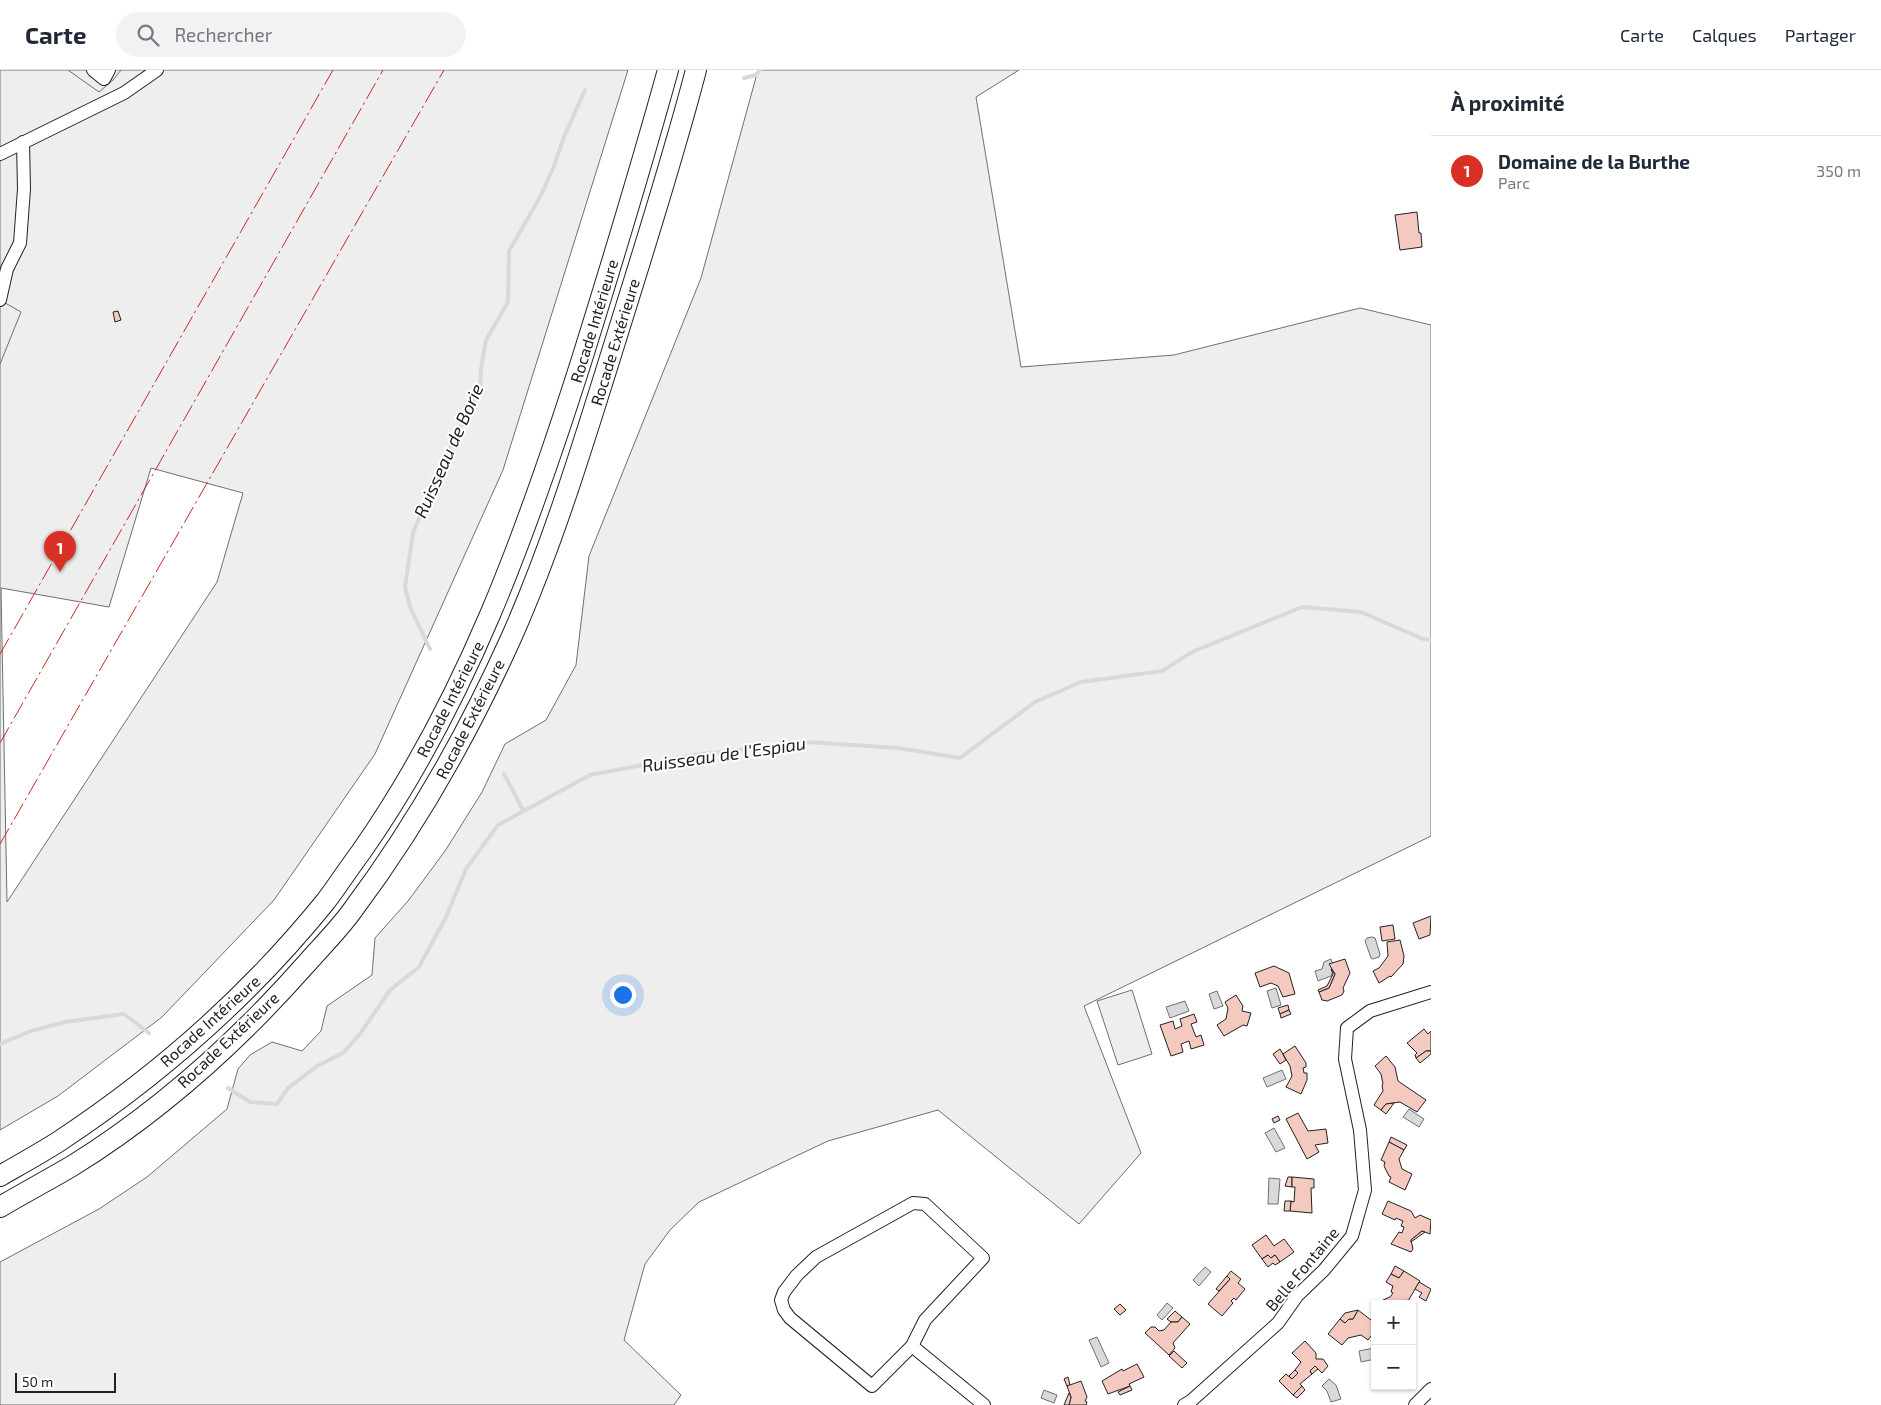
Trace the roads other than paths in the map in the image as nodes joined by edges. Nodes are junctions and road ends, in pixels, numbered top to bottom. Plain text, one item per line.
1 (93, 70) edge
2 (109, 70) edge
3 (157, 70) edge
4 (668, 70) edge
5 (696, 70) edge
6 (23, 142) junction
7 (0, 154) edge
8 (0, 300) edge
9 (1431, 992) edge
10 (0, 1176) edge
11 (0, 1207) edge
12 (912, 1346) junction
13 (1431, 1389) edge
14 (984, 1405) edge
15 (1184, 1405) edge
16 (1415, 1405) edge

1 - 2 street
3 - 6 street
4 - 10 highway, Rocade Intérieure
5 - 11 highway, Rocade Extérieure
6 - 7 street
6 - 8 street
9 - 15 street, Belle Fontaine
12 - 12 street
12 - 14 street
13 - 16 street

